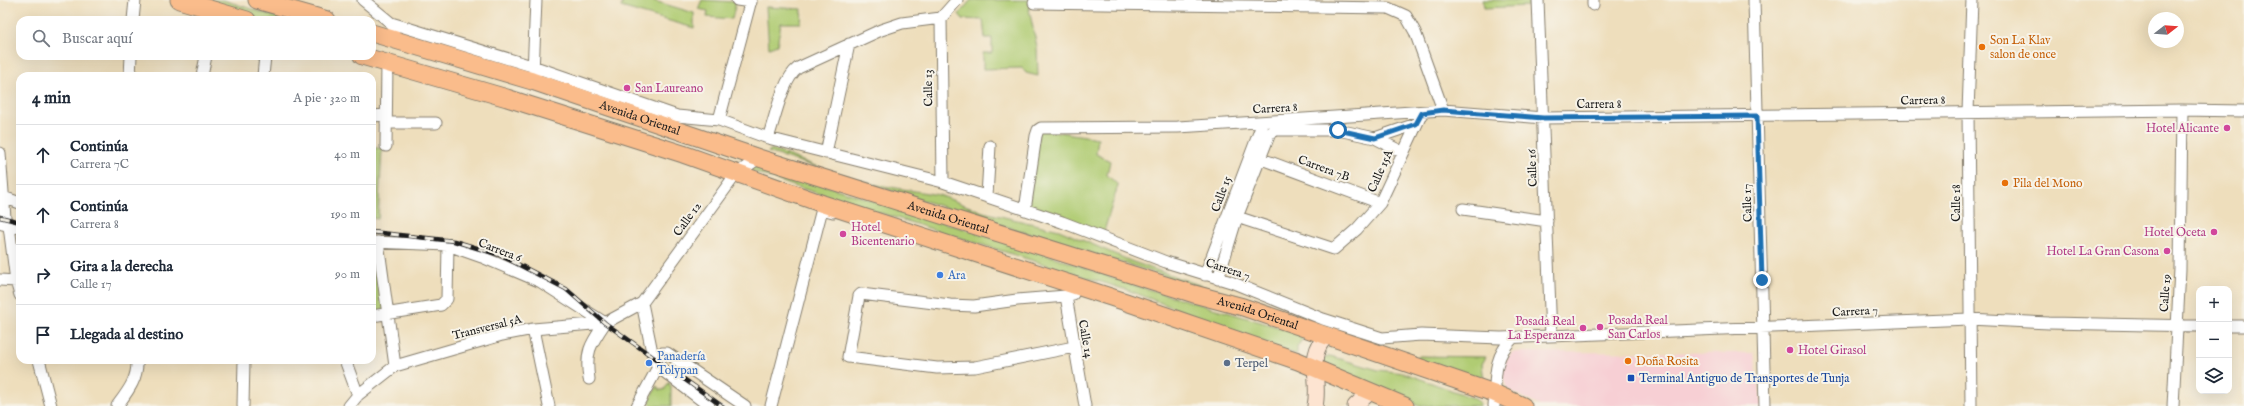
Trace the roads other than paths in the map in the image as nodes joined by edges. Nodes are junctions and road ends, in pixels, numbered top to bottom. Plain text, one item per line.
1 (135, 0) edge
2 (179, 0) edge
3 (257, 0) edge
4 (363, 0) edge
5 (536, 0) edge
6 (737, 0) edge
7 (957, 0) edge
8 (1538, 0) edge
9 (1754, 0) edge
10 (1972, 0) edge
11 (751, 1) edge
12 (1034, 3) dead end
13 (216, 15) edge
14 (133, 16) edge
15 (313, 16) edge
16 (940, 18) junction
17 (391, 23) junction
18 (376, 34) edge
19 (401, 41) junction
20 (849, 44) junction
21 (131, 60) edge
22 (205, 60) edge
23 (265, 60) edge
24 (376, 60) edge
25 (386, 63) junction
26 (130, 72) edge
27 (203, 72) edge
28 (263, 72) edge
29 (533, 74) junction
30 (1443, 110) junction
31 (2182, 110) junction
32 (2244, 111) edge
33 (1968, 112) junction
34 (1422, 113) junction
35 (1757, 116) junction
36 (376, 117) edge
37 (1543, 118) junction
38 (386, 119) junction
39 (719, 120) junction
40 (1263, 122) junction
41 (436, 123) dead end
42 (1416, 124) junction
43 (768, 138) junction
44 (1375, 138) junction
45 (386, 146) dead end
46 (990, 146) dead end
47 (1402, 152) junction
48 (0, 153) edge
49 (826, 153) junction
50 (759, 158) junction
51 (1259, 158) junction
52 (736, 174) junction
53 (943, 182) junction
54 (987, 196) junction
55 (2, 197) edge
56 (16, 201) edge
57 (1380, 203) junction
58 (1463, 209) dead end
59 (1025, 210) junction
60 (849, 212) junction
61 (1237, 217) junction
62 (1547, 221) junction
63 (4, 224) edge
64 (16, 227) edge
65 (376, 242) edge
66 (448, 245) junction
67 (376, 248) edge
68 (1205, 275) junction
69 (1218, 279) junction
70 (0, 280) edge
71 (16, 281) joint
72 (1084, 289) junction
73 (1066, 296) junction
74 (642, 302) junction
75 (387, 314) junction
76 (376, 315) edge
77 (1969, 319) junction
78 (604, 323) junction
79 (2176, 326) junction
80 (2196, 326) edge
81 (2232, 326) edge
82 (2244, 326) edge
83 (1349, 328) junction
84 (533, 329) junction
85 (1764, 329) junction
86 (1328, 335) junction
87 (1551, 336) junction
88 (1513, 338) junction
89 (1074, 347) junction
90 (40, 364) edge
91 (244, 364) edge
92 (346, 364) edge
93 (138, 365) edge
94 (395, 366) junction
95 (658, 367) junction
96 (1317, 370) junction
97 (589, 379) dead end
98 (1370, 392) junction
99 (358, 395) junction
100 (1494, 399) edge
101 (51, 406) edge
102 (116, 406) edge
103 (243, 406) edge
104 (349, 406) edge
105 (549, 406) edge
106 (637, 406) edge
107 (709, 406) edge
108 (745, 406) edge
109 (771, 406) edge
110 (1085, 406) edge
111 (1315, 406) edge
112 (1356, 406) edge
113 (1405, 406) edge
114 (1524, 406) edge
115 (1765, 406) edge
116 (1971, 406) edge
117 (2173, 406) edge

1 - 14 street
2 - 13 main road
3 - 15 main road
4 - 17 street
5 - 29 street
6 - 11 street
7 - 16 street
8 - 37 street, Calle 16
9 - 35 street, Calle 17
10 - 33 street, Calle 18
11 - 39 street
12 - 30 street
16 - 20 street
16 - 53 street, Calle 13
17 - 19 street
17 - 29 street, Avenida Oriental
18 - 19 main road, Avenida Oriental
19 - 29 main road, Avenida Oriental
20 - 43 street
20 - 49 street
21 - 26 street
22 - 27 street
23 - 28 street
24 - 25 main road, Avenida Oriental
25 - 38 street
25 - 52 main road, Avenida Oriental
29 - 39 street, Avenida Oriental
29 - 50 main road, Avenida Oriental
30 - 34 street, Carrera 8
30 - 37 street, Carrera 8
31 - 32 street, Carrera 8
31 - 33 street, Carrera 8
31 - 79 street, Calle 19
33 - 35 street, Carrera 8
33 - 77 street, Calle 18
34 - 40 street, Carrera 8
34 - 42 street, Calle 15A
35 - 37 street, Carrera 8
35 - 85 street, Calle 17
36 - 38 street
37 - 62 street, Calle 16
38 - 41 street
38 - 45 street
39 - 43 street, Avenida Oriental
40 - 59 street, Carrera 8
40 - 68 street, Calle 15
42 - 44 street
42 - 47 street, Calle 15A
43 - 49 street, Avenida Oriental
44 - 47 street
44 - 51 street, Calle 15
46 - 54 street
47 - 57 street, Calle 15A
48 - 55 street
49 - 53 street, Avenida Oriental
50 - 52 street, Calle 12
50 - 86 main road, Avenida Oriental
51 - 57 street, Carrera 7B
51 - 61 street, Calle 15
52 - 60 main road, Avenida Oriental
52 - 74 street, Calle 12
53 - 54 street, Carrera 7
54 - 59 street, Carrera 7
55 - 56 street
55 - 63 street
57 - 61 street, Calle 15A
58 - 62 street
59 - 68 street, Carrera 7
60 - 72 main road, Avenida Oriental
60 - 109 street
61 - 69 street, Calle 15
62 - 87 street, Calle 16
63 - 64 street
63 - 71 street
65 - 66 street, Carrera 6
66 - 75 street
66 - 78 street, Carrera 6
67 - 75 street
68 - 69 street, Carrera 7
69 - 83 street, Carrera 7
70 - 71 street
72 - 73 street
72 - 96 main road, Avenida Oriental
73 - 89 street, Calle 14
73 - 89 street
74 - 78 street, Transversal 5A
74 - 95 street
75 - 76 street
75 - 94 street
77 - 79 street, Carrera 7
77 - 85 street, Carrera 7
77 - 116 street, Calle 18
78 - 84 street, Transversal 5A
78 - 97 street
79 - 80 street, Carrera 7
79 - 117 street, Calle 19
81 - 82 street
83 - 86 street
83 - 88 street, Carrera 7
84 - 94 street, Transversal 5A
84 - 105 street
85 - 87 street, Carrera 7
85 - 115 street, Calle 17
86 - 96 main road
86 - 100 main road, Avenida Oriental
87 - 88 street, Carrera 7
88 - 100 street
89 - 110 street, Calle 14
90 - 101 street
91 - 103 street
92 - 99 street
93 - 102 street
94 - 99 street, Transversal 5A
95 - 106 street
95 - 107 street
95 - 108 street
96 - 98 main road, Avenida Oriental
96 - 111 main road
98 - 112 main road
98 - 113 main road, Avenida Oriental
99 - 104 street, Transversal 5A
100 - 114 main road, Avenida Oriental

